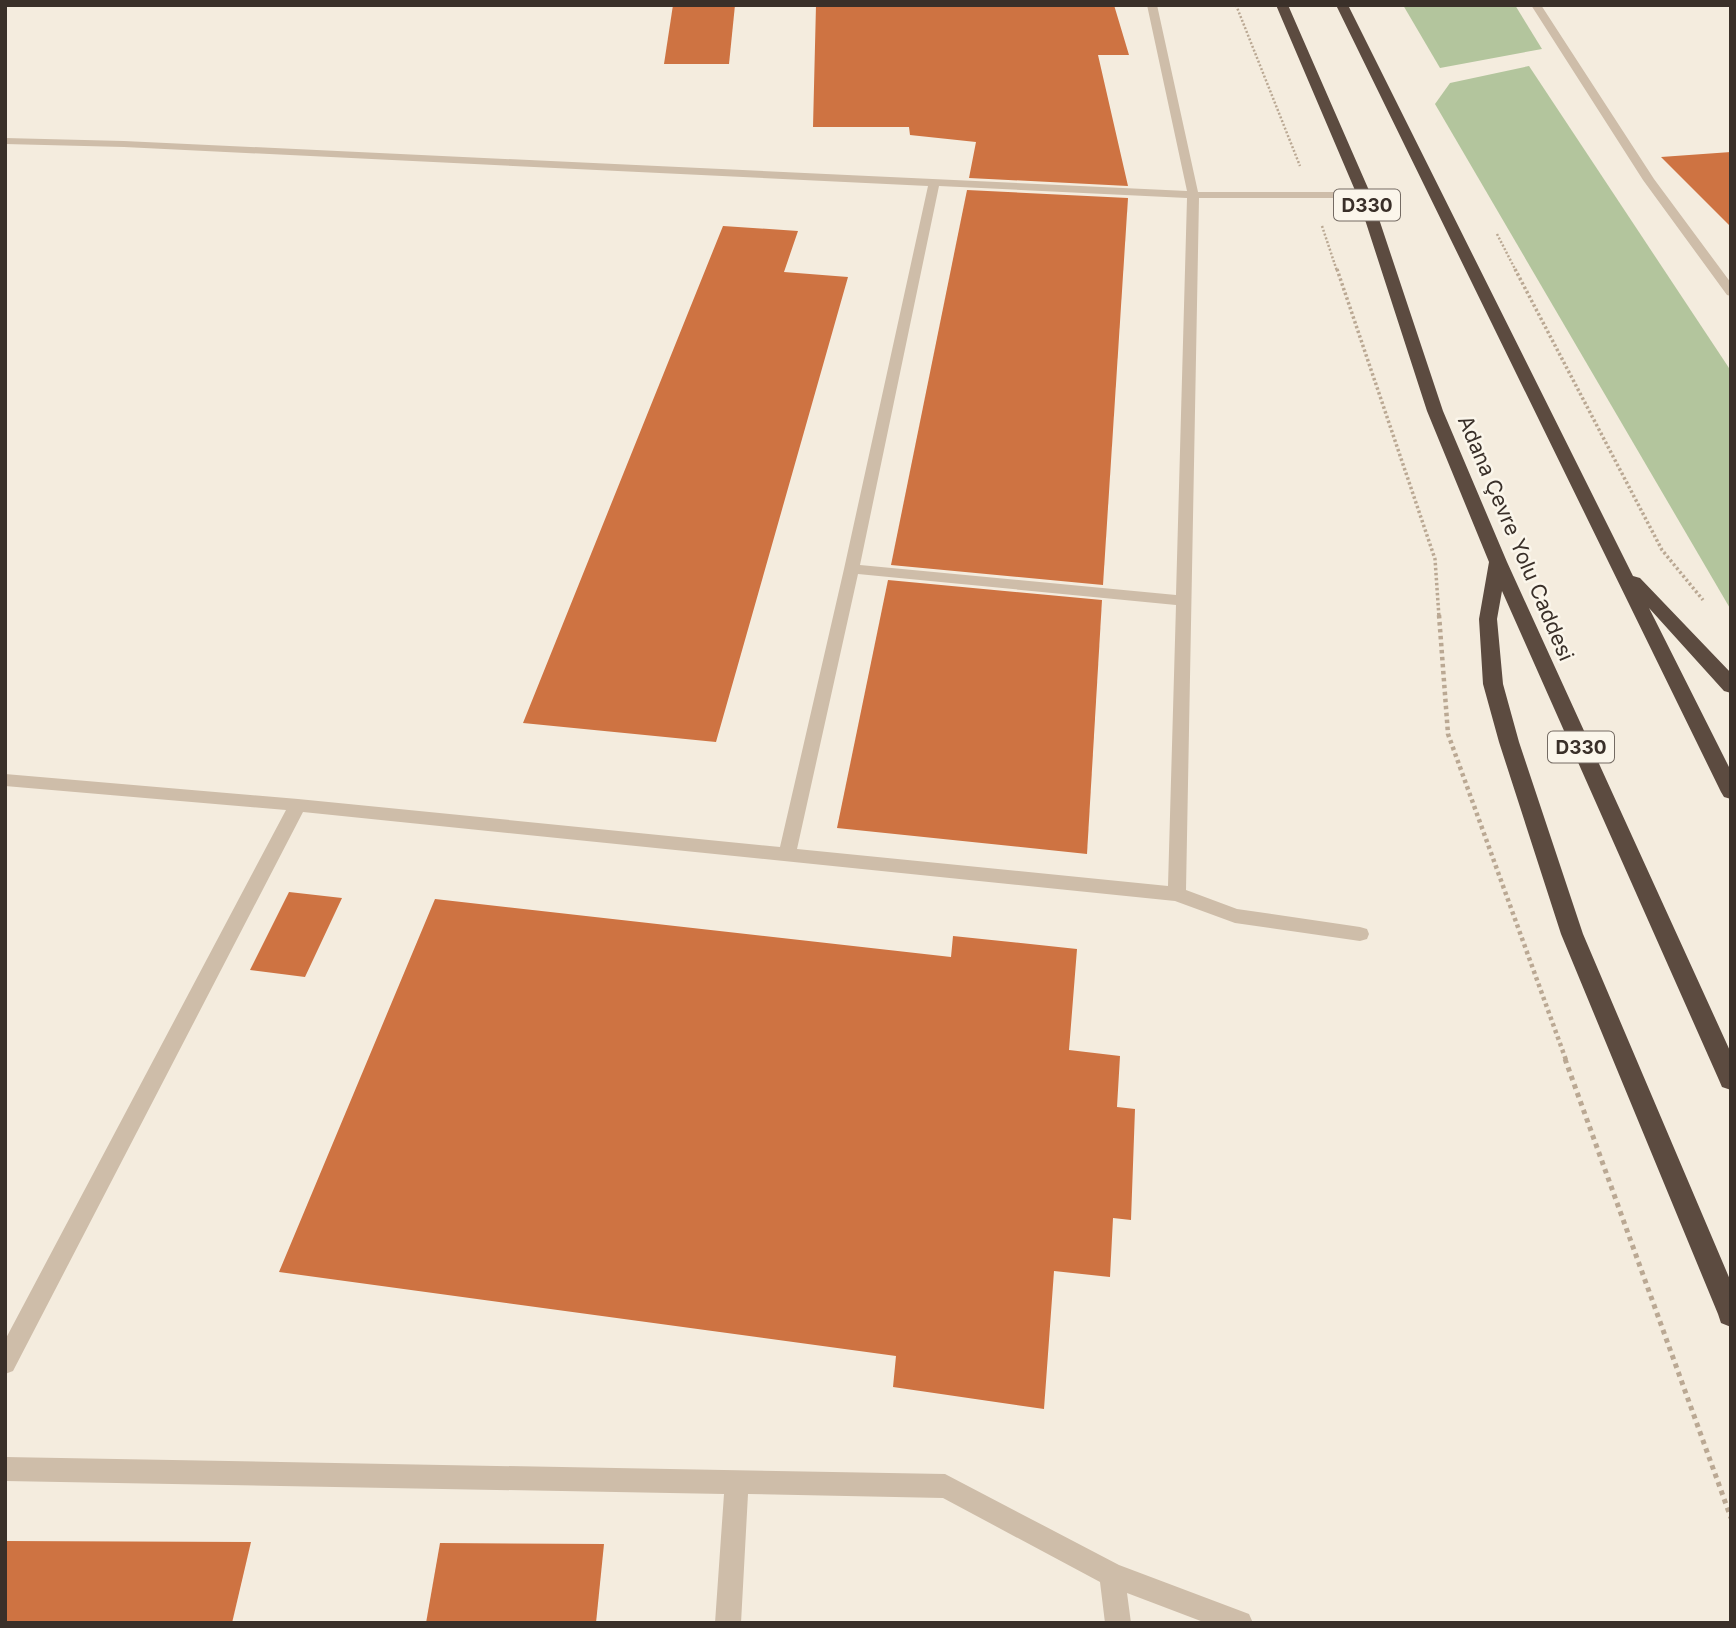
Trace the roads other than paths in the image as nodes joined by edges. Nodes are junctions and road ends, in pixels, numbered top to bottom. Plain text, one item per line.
1 (1152, 5) edge
2 (1282, 5) edge
3 (1342, 5) edge
4 (1536, 5) edge
5 (5, 141) edge
6 (934, 181) junction
7 (1194, 195) junction
8 (1364, 195) junction
9 (1731, 292) edge
10 (1498, 562) junction
11 (852, 569) junction
12 (1622, 570) junction
13 (1184, 601) junction
14 (1731, 686) edge
15 (5, 780) edge
16 (1731, 792) edge
17 (298, 806) junction
18 (787, 855) junction
19 (1177, 894) junction
20 (1360, 934) dead end
21 (1731, 1080) edge
22 (1731, 1314) edge
23 (5, 1363) edge
24 (5, 1469) edge
25 (737, 1483) junction
26 (1112, 1575) junction
27 (728, 1623) edge
28 (1118, 1623) edge
29 (1240, 1623) edge

1 - 7 street
2 - 8 highway, Adana Çevre Yolu Caddesi / D330
3 - 12 highway, D330
4 - 9 street
5 - 6 street
6 - 7 street
6 - 11 street
7 - 8 street
7 - 13 street
8 - 10 highway, Adana Çevre Yolu Caddesi / D330
10 - 21 highway, Adana Çevre Yolu Caddesi / D330
10 - 22 highway
11 - 13 street
11 - 18 street
12 - 14 highway
12 - 16 highway, D330
13 - 19 street
15 - 17 street
17 - 18 street
17 - 23 street
18 - 19 street
19 - 20 street
24 - 25 street
25 - 26 street
25 - 27 street
26 - 28 street
26 - 29 street

